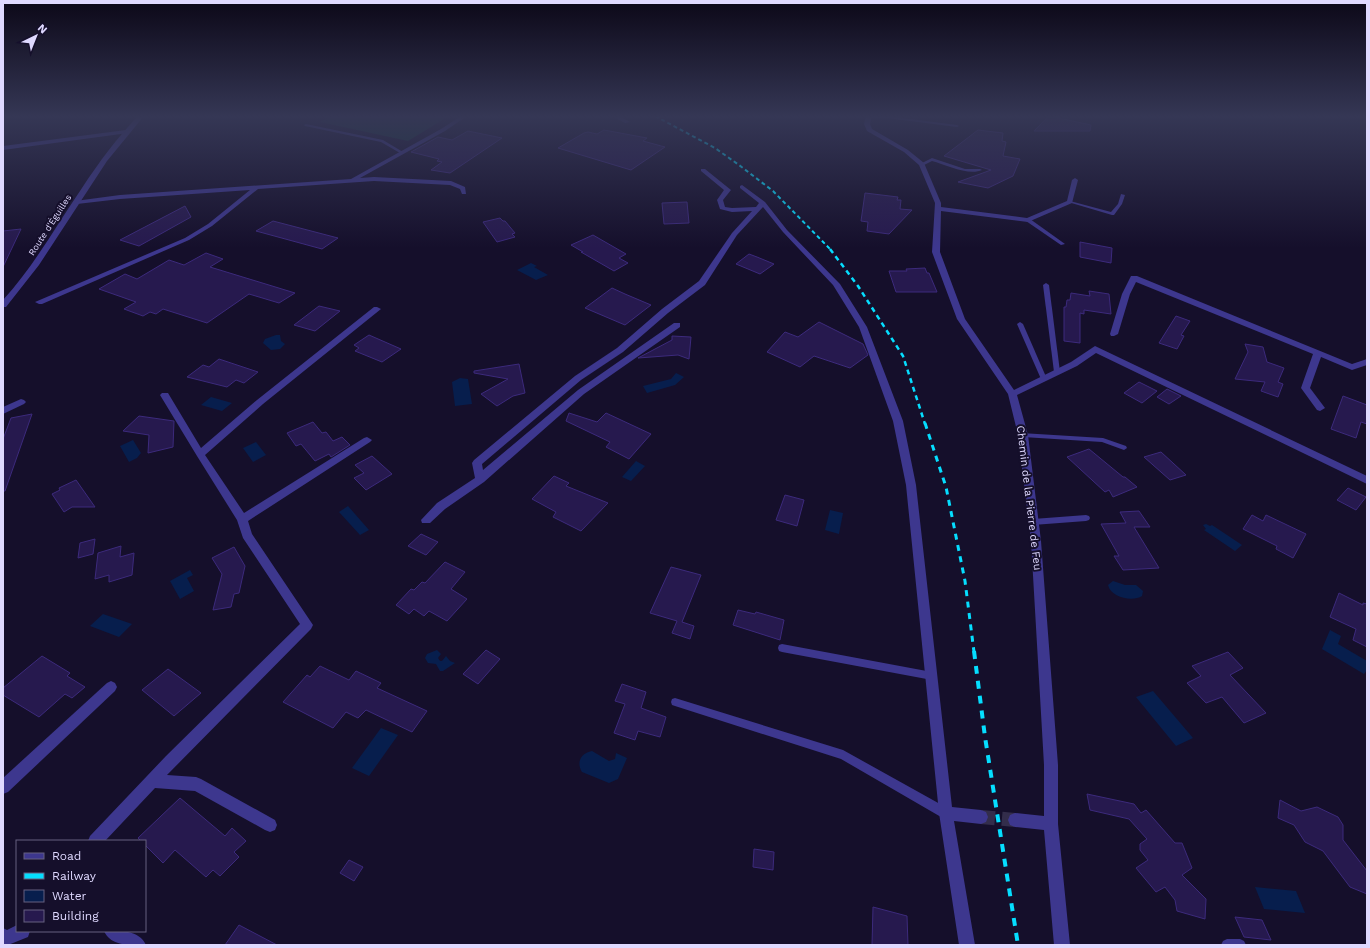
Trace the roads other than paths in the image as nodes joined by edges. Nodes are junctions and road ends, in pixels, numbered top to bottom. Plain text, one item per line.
1 (104, 160) edge
2 (387, 160) edge
3 (917, 160) edge
4 (930, 160) edge
5 (936, 160) edge
6 (922, 164) junction
7 (703, 170) dead end
8 (980, 170) dead end
9 (1075, 180) dead end
10 (350, 181) junction
11 (742, 187) dead end
12 (256, 188) junction
13 (464, 193) dead end
14 (1123, 195) dead end
15 (77, 202) junction
16 (1070, 202) junction
17 (760, 206) junction
18 (938, 210) junction
19 (1028, 220) junction
20 (1063, 244) dead end
21 (1046, 285) dead end
22 (40, 302) dead end
23 (3, 306) edge
24 (377, 309) dead end
25 (1020, 324) dead end
26 (677, 325) dead end
27 (1114, 334) dead end
28 (1318, 353) junction
29 (1367, 362) edge
30 (1057, 372) junction
31 (1044, 379) junction
32 (1012, 394) junction
33 (165, 395) dead end
34 (21, 402) dead end
35 (1320, 408) dead end
36 (3, 411) edge
37 (1023, 435) junction
38 (366, 440) dead end
39 (1124, 448) dead end
40 (200, 454) junction
41 (480, 479) junction
42 (1367, 480) edge
43 (1086, 518) dead end
44 (242, 519) junction
45 (426, 520) dead end
46 (1033, 522) junction
47 (782, 648) dead end
48 (932, 676) junction
49 (111, 687) dead end
50 (675, 702) dead end
51 (152, 781) junction
52 (3, 787) edge
53 (946, 813) junction
54 (981, 817) tunnel mouth
55 (1015, 820) tunnel mouth
56 (1051, 824) junction
57 (270, 825) dead end
58 (96, 840) edge
59 (16, 927) edge
60 (19, 932) edge
61 (114, 932) edge
62 (4, 938) edge
63 (138, 945) edge
64 (967, 945) edge
65 (1062, 945) edge
66 (1227, 945) edge
67 (1240, 945) edge

1 - 15 street, Route d'Éguilles
2 - 10 street
3 - 6 street, Chemin de la Pierre de Feu
4 - 6 lane
5 - 8 lane
6 - 18 street, Chemin de la Pierre de Feu
7 - 17 street
9 - 16 street
10 - 12 street
10 - 13 street
11 - 17 street
12 - 15 street
12 - 22 street
14 - 16 lane
15 - 23 street, Route d'Éguilles
16 - 19 street
17 - 41 street
17 - 48 street
18 - 19 street
18 - 32 street, Chemin de la Pierre de Feu
19 - 20 lane
21 - 30 lane
24 - 40 street
25 - 31 lane
26 - 41 street
27 - 28 street
28 - 29 street
28 - 35 street
30 - 31 street
30 - 42 street
31 - 32 street
32 - 37 street, Chemin de la Pierre de Feu
33 - 40 street
34 - 36 street
37 - 39 lane
37 - 46 street, Chemin de la Pierre de Feu
38 - 44 street
40 - 44 street
41 - 45 street
43 - 46 lane
44 - 51 street
46 - 56 street, Chemin de la Pierre de Feu
47 - 48 lane
48 - 53 street
49 - 52 street
50 - 53 lane
51 - 57 street
51 - 58 street
53 - 54 street
53 - 64 street
55 - 56 street
56 - 65 street, Chemin de la Pierre de Feu
59 - 62 street
60 - 62 street
61 - 63 street
66 - 67 lane

